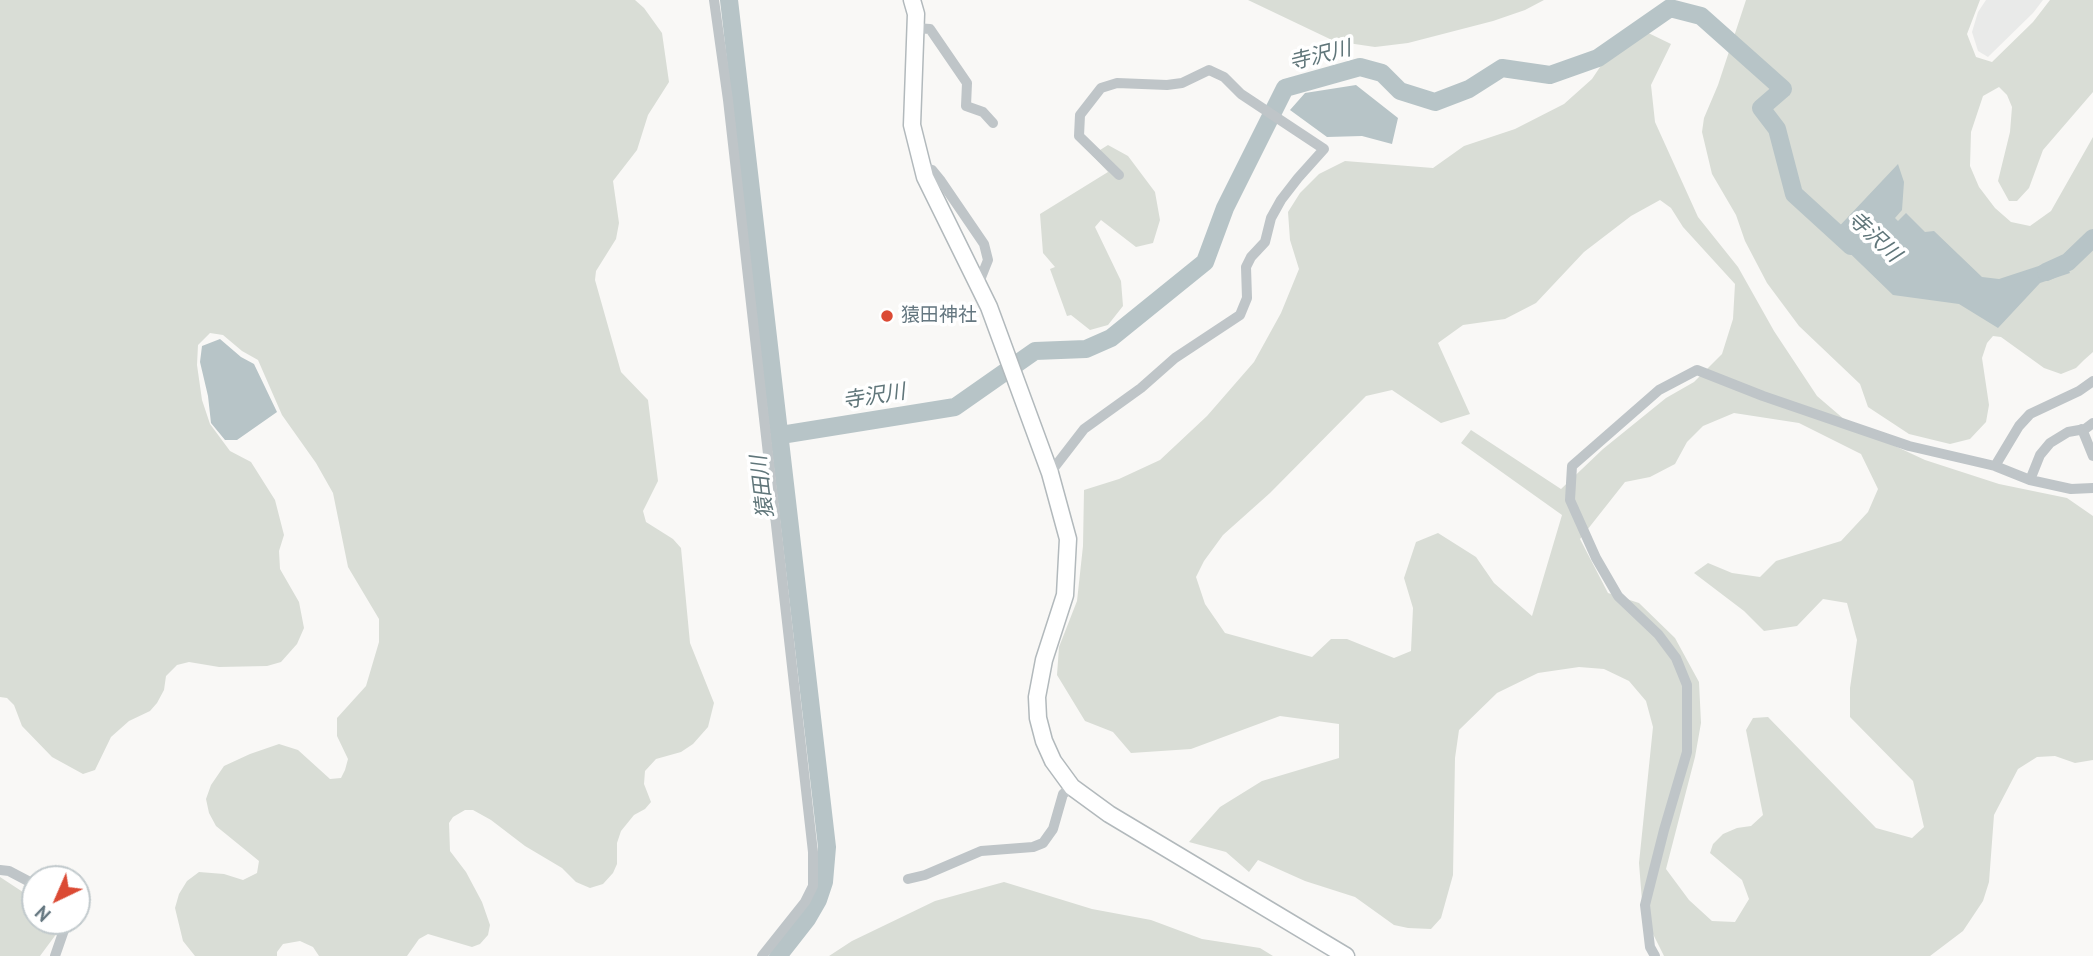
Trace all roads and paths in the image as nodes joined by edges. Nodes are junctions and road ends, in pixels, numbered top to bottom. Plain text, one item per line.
1 (714, 0) edge
2 (912, 0) edge
3 (915, 27) junction
4 (993, 122) dead end
5 (923, 167) junction
6 (1119, 175) dead end
7 (978, 285) junction
8 (2093, 381) edge
9 (2093, 423) edge
10 (2082, 429) junction
11 (2093, 456) edge
12 (1996, 466) junction
13 (1050, 473) junction
14 (2030, 480) junction
15 (2093, 488) edge
16 (1072, 786) junction
17 (0, 870) edge
18 (21, 877) edge
19 (908, 879) dead end
20 (62, 935) edge
21 (55, 956) edge
22 (762, 956) edge
23 (1346, 956) edge
24 (1656, 956) edge

1 - 22 street
2 - 3 street
3 - 4 street
3 - 5 street
5 - 7 street
5 - 7 street
6 - 13 street
7 - 13 street
8 - 12 street
9 - 10 street
10 - 11 street
10 - 14 street
12 - 14 street
12 - 24 street
13 - 16 street
14 - 15 street
16 - 19 street
16 - 23 street
17 - 18 street
20 - 21 street

